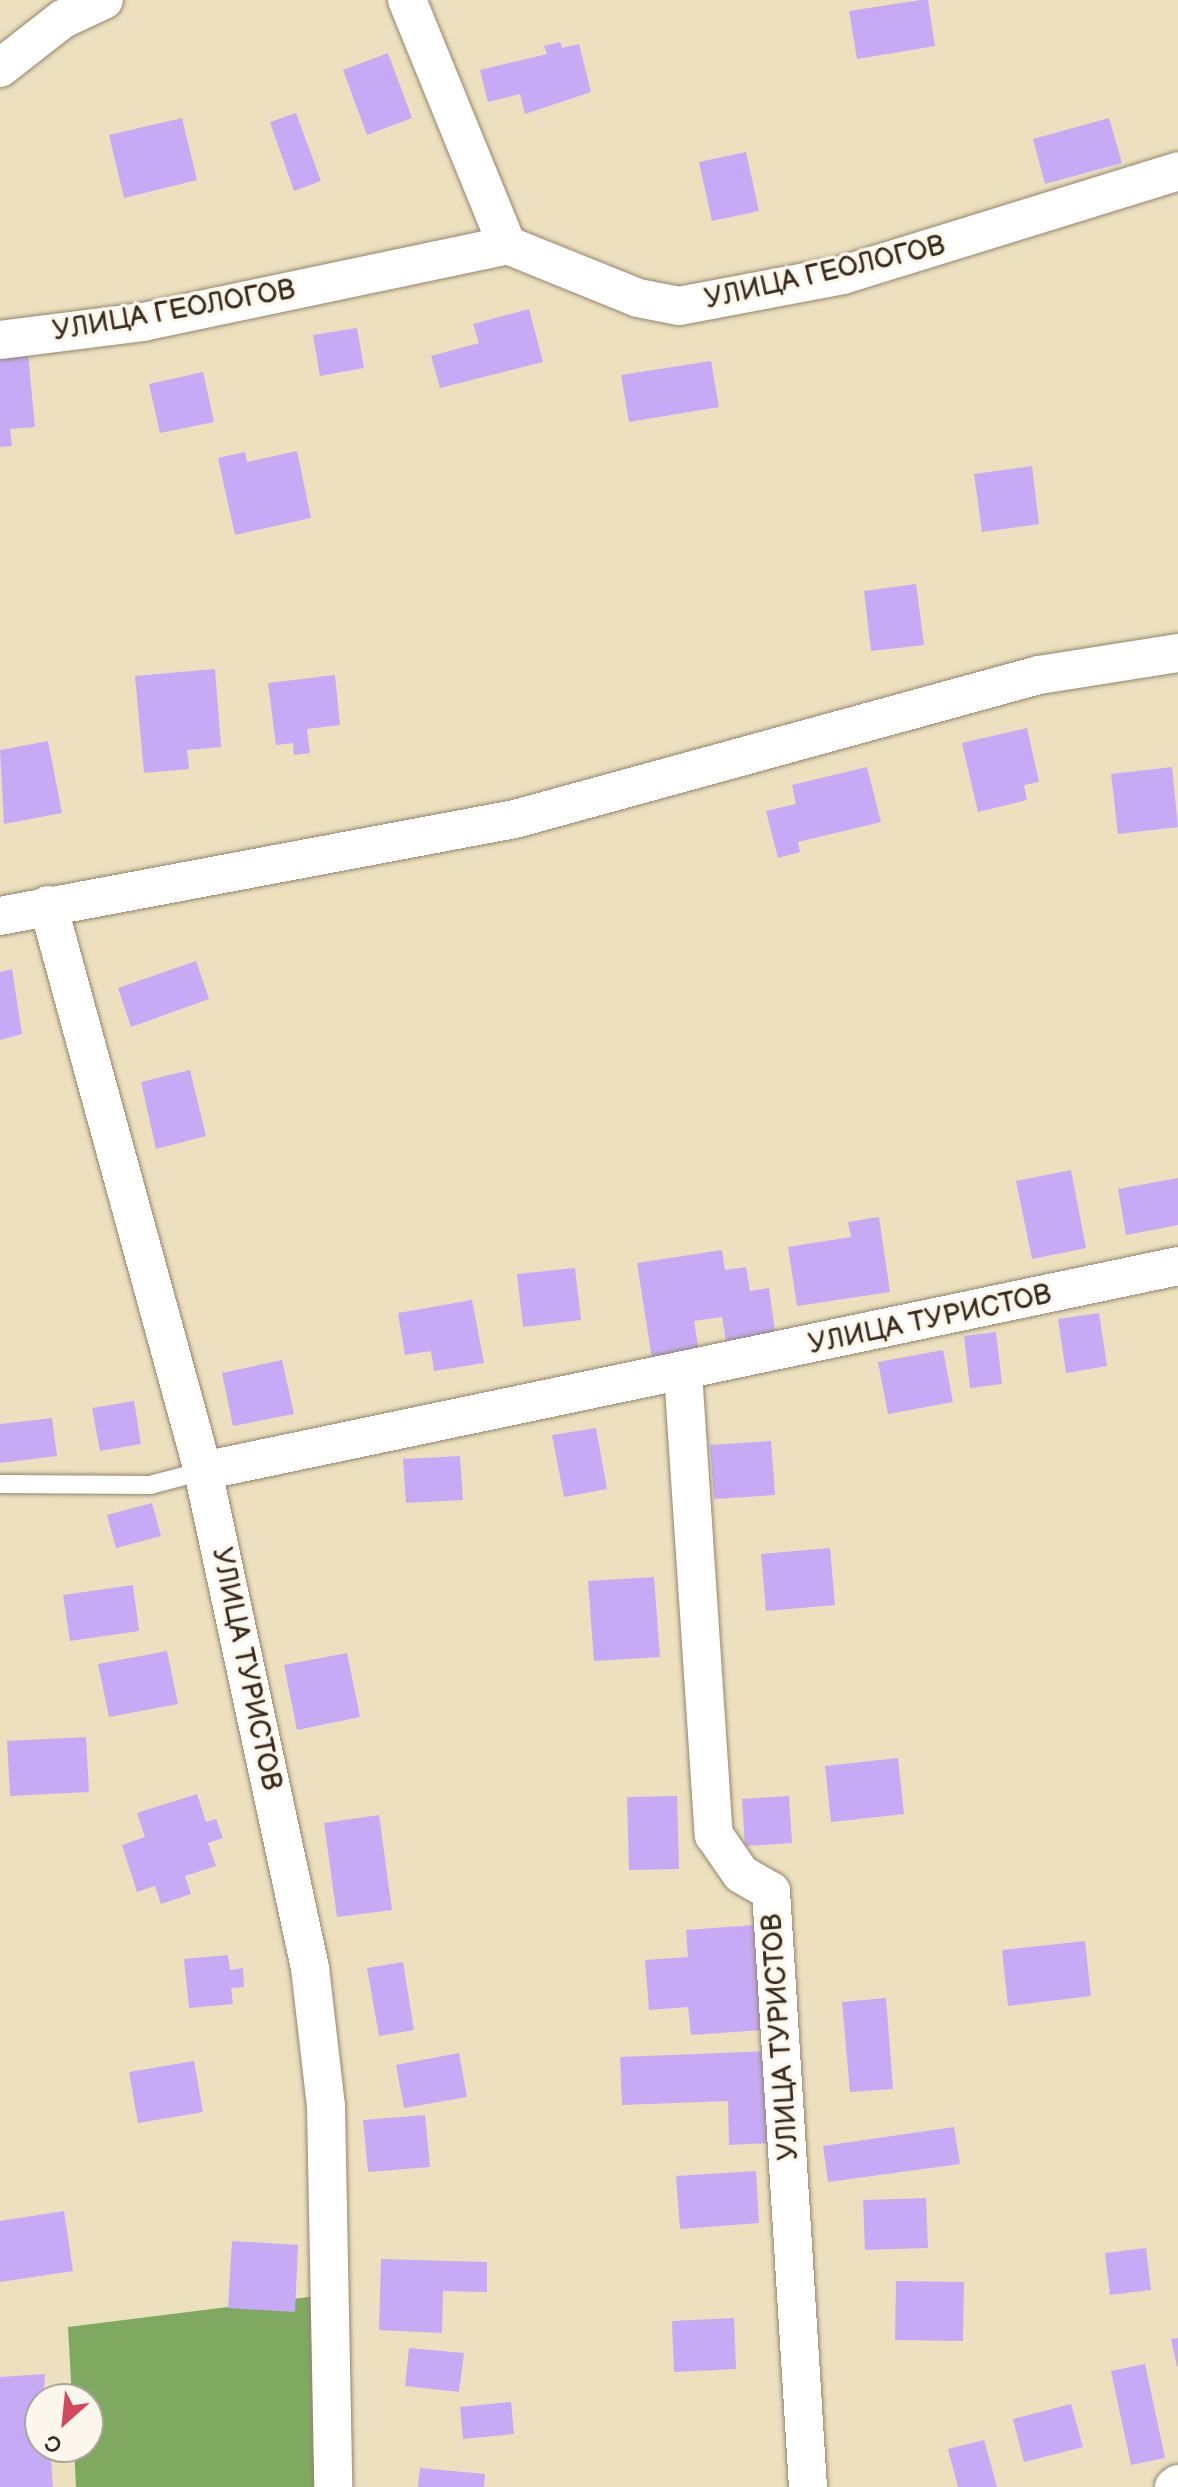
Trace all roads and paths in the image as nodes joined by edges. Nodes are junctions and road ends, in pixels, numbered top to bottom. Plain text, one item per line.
1 (104, 0) edge
2 (407, 0) edge
3 (0, 68) edge
4 (1178, 171) edge
5 (507, 245) junction
6 (0, 340) edge
7 (1178, 653) edge
8 (48, 905) junction
9 (0, 916) edge
10 (1178, 1266) edge
11 (683, 1373) junction
12 (203, 1471) junction
13 (0, 1484) edge
14 (333, 2487) edge
15 (808, 2487) edge

1 - 3 street
2 - 5 street
4 - 5 street, УЛИЦА ГЕОЛОГОВ
5 - 6 street, УЛИЦА ГЕОЛОГОВ
7 - 8 street
8 - 9 street
8 - 12 street, УЛИЦА ТУРИСТОВ
10 - 11 street, УЛИЦА ТУРИСТОВ
11 - 12 street, УЛИЦА ТУРИСТОВ
11 - 15 street, УЛИЦА ТУРИСТОВ
12 - 13 lane
12 - 14 street, УЛИЦА ТУРИСТОВ

